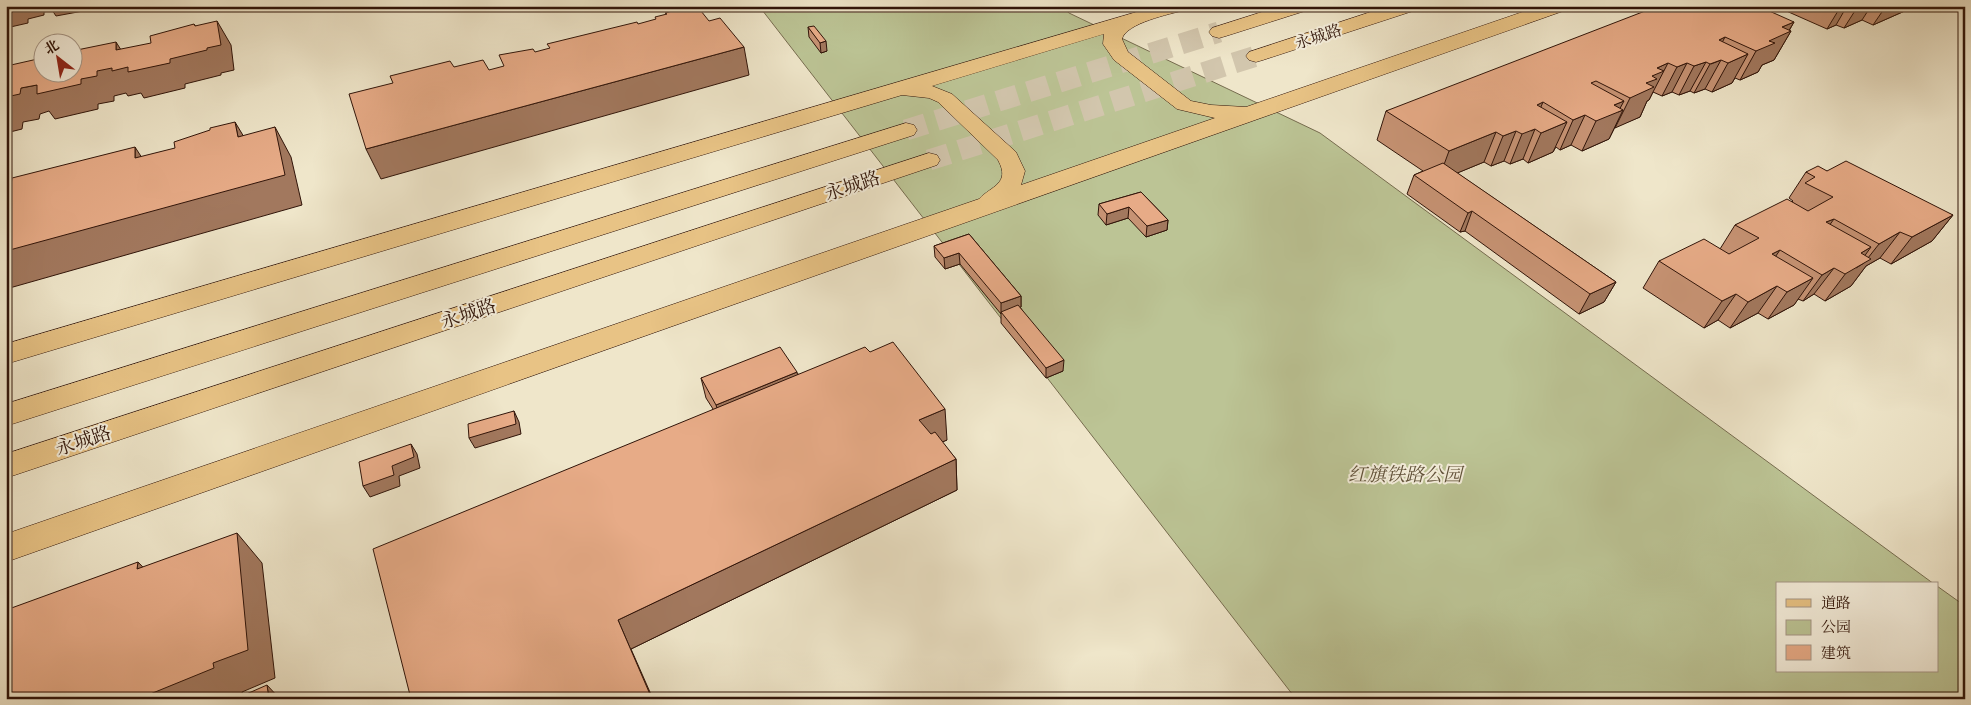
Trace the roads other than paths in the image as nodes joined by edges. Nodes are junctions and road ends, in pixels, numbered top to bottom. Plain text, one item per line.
1 (1178, 6) edge
2 (1301, 6) edge
3 (1409, 6) edge
4 (1559, 6) edge
5 (1138, 18) junction
6 (1219, 32) tunnel mouth
7 (1256, 56) tunnel mouth
8 (883, 94) junction
9 (1272, 106) junction
10 (906, 130) tunnel mouth
11 (929, 160) tunnel mouth
12 (971, 212) junction
13 (6, 354) edge
14 (6, 415) edge
15 (6, 466) edge
16 (6, 548) edge

1 - 5 main road
2 - 6 main road, 永城路
3 - 7 main road, 永城路
4 - 9 main road
5 - 8 main road
5 - 9 main road
8 - 12 main road
8 - 13 main road
9 - 12 main road
10 - 14 main road, 永城路
11 - 15 main road, 永城路
12 - 16 main road

